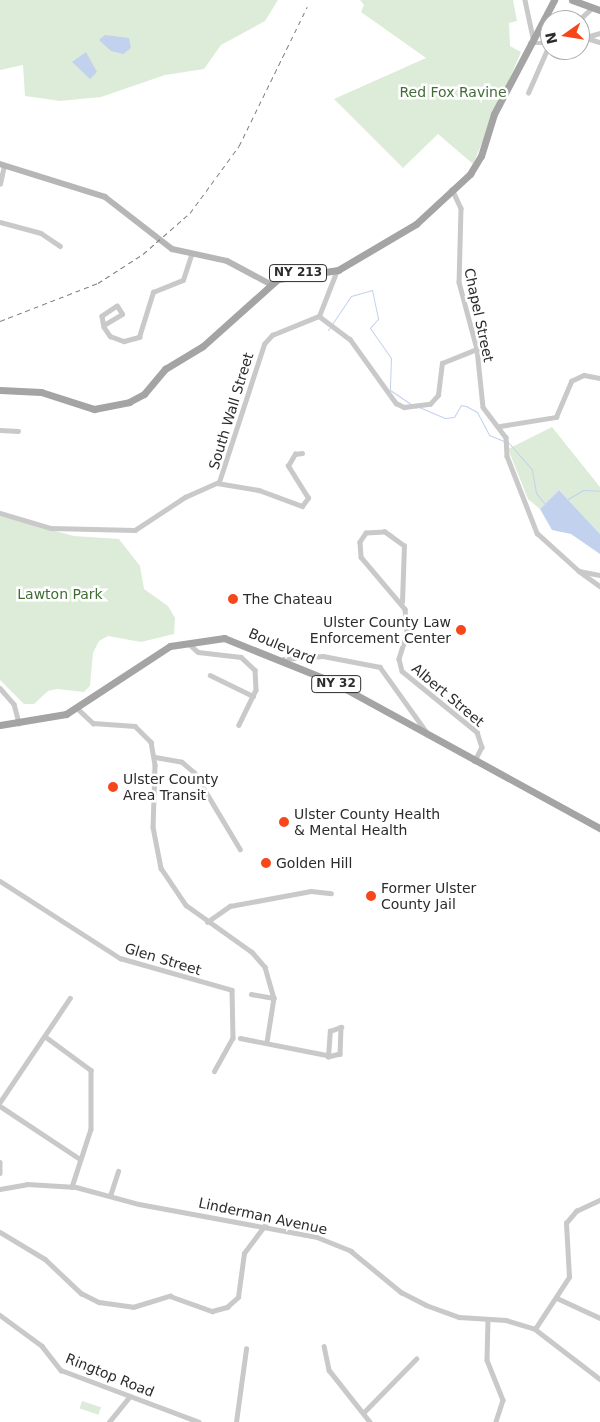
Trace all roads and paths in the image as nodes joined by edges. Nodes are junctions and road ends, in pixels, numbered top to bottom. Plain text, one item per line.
1 (525, 0) edge
2 (554, 0) edge
3 (572, 0) edge
4 (591, 9) joint
5 (600, 10) edge
6 (532, 40) junction
7 (540, 41) edge
8 (543, 60) edge
9 (528, 93) dead end
10 (2, 165) edge
11 (0, 184) edge
12 (452, 189) junction
13 (0, 219) edge
14 (60, 246) dead end
15 (190, 256) junction
16 (337, 270) junction
17 (270, 284) junction
18 (319, 316) junction
19 (104, 325) junction
20 (477, 350) junction
21 (600, 378) edge
22 (0, 390) edge
23 (500, 426) junction
24 (0, 430) edge
25 (18, 431) dead end
26 (302, 453) dead end
27 (217, 483) junction
28 (0, 513) edge
29 (579, 571) junction
30 (600, 575) edge
31 (600, 586) edge
32 (402, 602) junction
33 (187, 640) junction
34 (283, 659) junction
35 (210, 675) dead end
36 (0, 688) edge
37 (253, 696) junction
38 (78, 709) junction
39 (19, 724) junction
40 (0, 725) edge
41 (240, 725) dead end
42 (428, 735) junction
43 (155, 757) junction
44 (475, 761) junction
45 (600, 828) edge
46 (240, 849) dead end
47 (0, 881) edge
48 (331, 893) dead end
49 (207, 922) junction
50 (251, 994) dead end
51 (70, 998) dead end
52 (274, 998) junction
53 (46, 1037) junction
54 (240, 1038) dead end
55 (267, 1042) junction
56 (327, 1055) junction
57 (215, 1071) dead end
58 (0, 1102) edge
59 (0, 1106) edge
60 (80, 1158) junction
61 (0, 1162) edge
62 (118, 1171) dead end
63 (0, 1173) edge
64 (72, 1186) junction
65 (0, 1190) edge
66 (110, 1196) junction
67 (600, 1200) edge
68 (265, 1225) junction
69 (0, 1232) edge
70 (557, 1298) junction
71 (0, 1315) edge
72 (600, 1318) edge
73 (488, 1319) junction
74 (533, 1328) junction
75 (324, 1346) dead end
76 (246, 1349) dead end
77 (416, 1359) dead end
78 (600, 1379) edge
79 (130, 1396) junction
80 (363, 1413) junction
81 (109, 1422) edge
82 (199, 1422) edge
83 (236, 1422) edge
84 (370, 1422) edge
85 (496, 1422) edge

1 - 6 street
2 - 6 main road, NY 213
3 - 4 main road
4 - 5 main road
6 - 7 street
6 - 12 main road, NY 213
8 - 9 street
10 - 11 street
10 - 15 street
12 - 16 main road, NY 213
12 - 20 street, Chapel Street
13 - 14 street
15 - 17 street
15 - 19 street
16 - 17 main road, NY 213
16 - 18 street
17 - 22 main road, NY 213
18 - 20 street
18 - 27 street, South Wall Street
19 - 19 street
20 - 23 street, Chapel Street
21 - 23 street
23 - 29 street, Chapel Street
24 - 25 street
26 - 27 street
27 - 28 street, South Wall Street
29 - 30 street
29 - 31 street, Chapel Street
32 - 32 street, Albert Street
32 - 44 street, Albert Street
33 - 34 main road, Boulevard / NY 32
33 - 37 street
33 - 38 main road, Boulevard / NY 32
34 - 42 main road, Boulevard / NY 32
34 - 42 street
35 - 37 street
36 - 39 street
37 - 41 street
38 - 39 main road, Boulevard / NY 32
38 - 43 street
39 - 40 main road, Boulevard / NY 32
42 - 44 main road, Boulevard / NY 32
43 - 46 street
43 - 49 street
44 - 45 main road, Boulevard / NY 32
47 - 57 street, Glen Street
48 - 49 street
49 - 52 street
50 - 52 street
51 - 53 street
52 - 55 street
53 - 58 street
53 - 60 street
54 - 55 street
55 - 56 street
56 - 56 street
59 - 60 street
60 - 64 street
61 - 63 street
62 - 66 street
64 - 65 street, Linderman Avenue
64 - 66 street, Linderman Avenue
66 - 68 street, Linderman Avenue
67 - 70 street
68 - 69 street
68 - 73 street, Linderman Avenue
70 - 72 street
70 - 74 street
71 - 79 street, Ringtop Road
73 - 74 street, Linderman Avenue
73 - 85 street
74 - 78 street, Linderman Avenue
75 - 80 street
76 - 83 street
77 - 80 street
79 - 81 street
79 - 82 street, Ringtop Road
80 - 84 street

